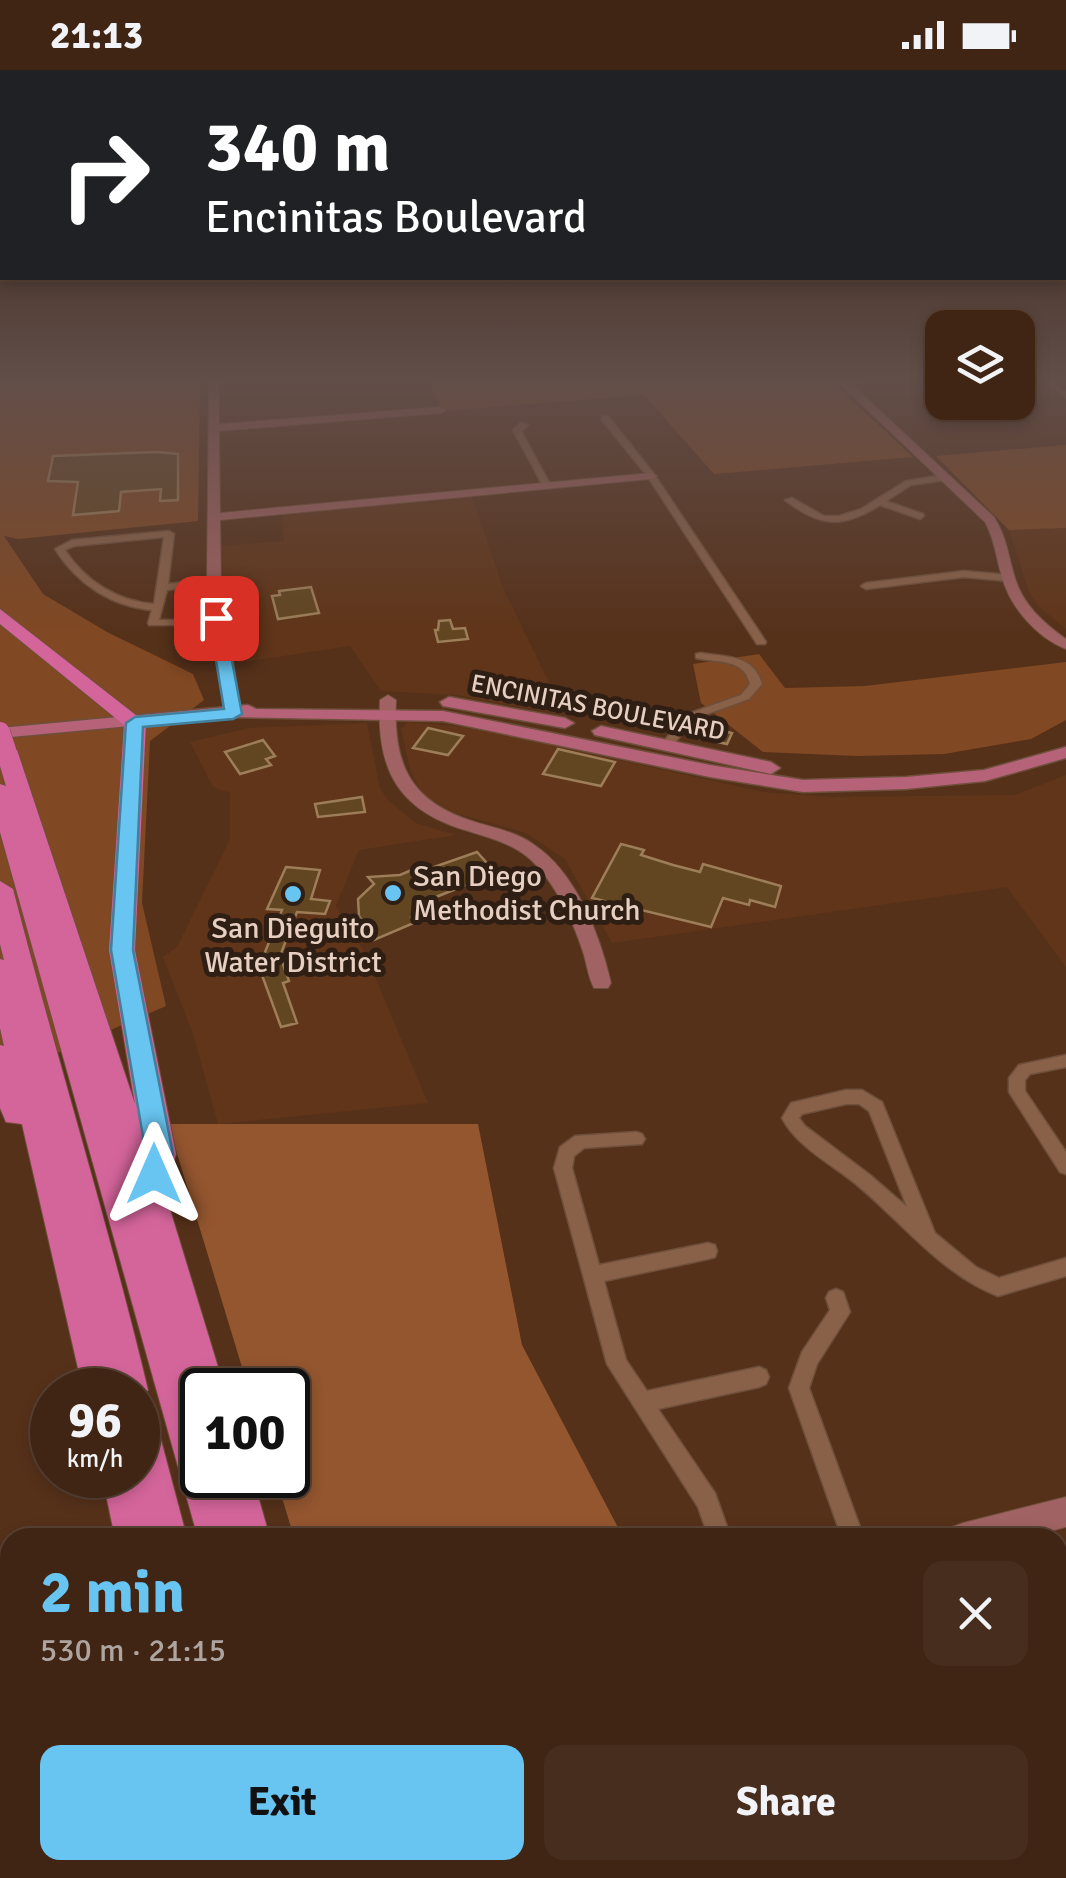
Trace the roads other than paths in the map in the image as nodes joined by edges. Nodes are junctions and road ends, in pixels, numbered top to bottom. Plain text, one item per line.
1 (213, 463) edge
2 (535, 463) edge
3 (642, 463) edge
4 (928, 463) edge
5 (652, 476) junction
6 (943, 478) junction
7 (547, 486) junction
8 (788, 500) dead end
9 (878, 501) junction
10 (214, 516) junction
11 (920, 516) dead end
12 (1008, 578) junction
13 (214, 582) junction
14 (164, 586) junction
15 (866, 586) dead end
16 (158, 608) junction
17 (1029, 612) junction
18 (0, 615) edge
19 (189, 622) dead end
20 (1066, 634) edge
21 (761, 642) dead end
22 (1066, 645) edge
23 (700, 656) dead end
24 (387, 706) junction
25 (233, 714) junction
26 (135, 723) junction
27 (2, 739) edge
28 (667, 745) junction
29 (1066, 752) edge
30 (832, 783) junction
31 (0, 791) edge
32 (0, 889) edge
33 (0, 969) edge
34 (600, 983) dead end
35 (0, 1056) edge
36 (1066, 1061) edge
37 (636, 1139) dead end
38 (1066, 1168) edge
39 (148, 1194) junction
40 (928, 1238) junction
41 (708, 1250) dead end
42 (1066, 1267) edge
43 (592, 1275) junction
44 (836, 1298) dead end
45 (94, 1368) edge
46 (96, 1368) edge
47 (123, 1368) edge
48 (199, 1368) edge
49 (759, 1377) dead end
50 (642, 1402) junction
51 (127, 1498) edge
52 (156, 1498) edge
53 (239, 1498) edge
54 (1066, 1512) edge
55 (134, 1528) edge
56 (164, 1528) edge
57 (216, 1528) edge
58 (247, 1528) edge
59 (716, 1528) edge
60 (849, 1528) edge
61 (1003, 1528) edge

1 - 10 street
2 - 7 street
3 - 5 street
4 - 6 street
5 - 7 street
5 - 21 street
6 - 9 street
6 - 12 street
7 - 10 street
8 - 9 street
9 - 11 street
10 - 13 street
12 - 15 street
12 - 17 street
13 - 14 street
13 - 25 street
14 - 16 street
14 - 16 street
16 - 19 street
17 - 20 street
17 - 22 street
18 - 26 highway
23 - 28 street
24 - 25 main road, ENCINITAS BOULEVARD
24 - 28 main road, ENCINITAS BOULEVARD
24 - 30 main road, ENCINITAS BOULEVARD
24 - 34 street
25 - 26 main road, ENCINITAS BOULEVARD
26 - 27 main road, ENCINITAS BOULEVARD
26 - 39 highway
27 - 39 highway
28 - 30 main road, ENCINITAS BOULEVARD
29 - 30 main road, ENCINITAS BOULEVARD
31 - 57 highway
32 - 47 highway
33 - 46 highway
35 - 45 highway
36 - 38 street
37 - 43 street
39 - 48 highway
40 - 40 street
40 - 42 street
41 - 43 street
43 - 50 street
44 - 60 street
49 - 50 street
50 - 59 street
51 - 55 highway
52 - 56 highway
53 - 58 highway
54 - 61 street

